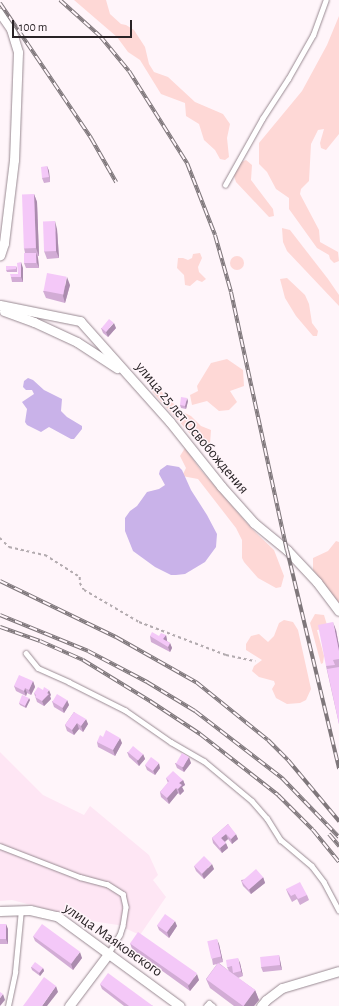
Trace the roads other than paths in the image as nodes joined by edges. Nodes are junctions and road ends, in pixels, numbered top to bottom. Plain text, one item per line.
1 (326, 0) edge
2 (0, 13) edge
3 (225, 185) dead end
4 (0, 255) edge
5 (0, 305) edge
6 (0, 310) edge
7 (127, 374) junction
8 (339, 611) edge
9 (26, 653) dead end
10 (0, 846) edge
11 (21, 910) junction
12 (339, 910) edge
13 (0, 911) edge
14 (109, 953) junction
15 (339, 971) edge
16 (176, 1004) edge
17 (8, 1006) edge
18 (69, 1006) edge
19 (206, 1006) edge
20 (213, 1006) edge
21 (261, 1006) edge

1 - 3 lane
2 - 4 street
5 - 7 street, улица 25 лет Освобождения
6 - 7 street
7 - 8 street, улица 25 лет Освобождения
9 - 12 lane
10 - 14 lane
11 - 13 street, улица Маяковского
11 - 14 street, улица Маяковского
11 - 17 lane
14 - 16 street, улица Маяковского
14 - 18 street
15 - 21 street
19 - 20 lane

